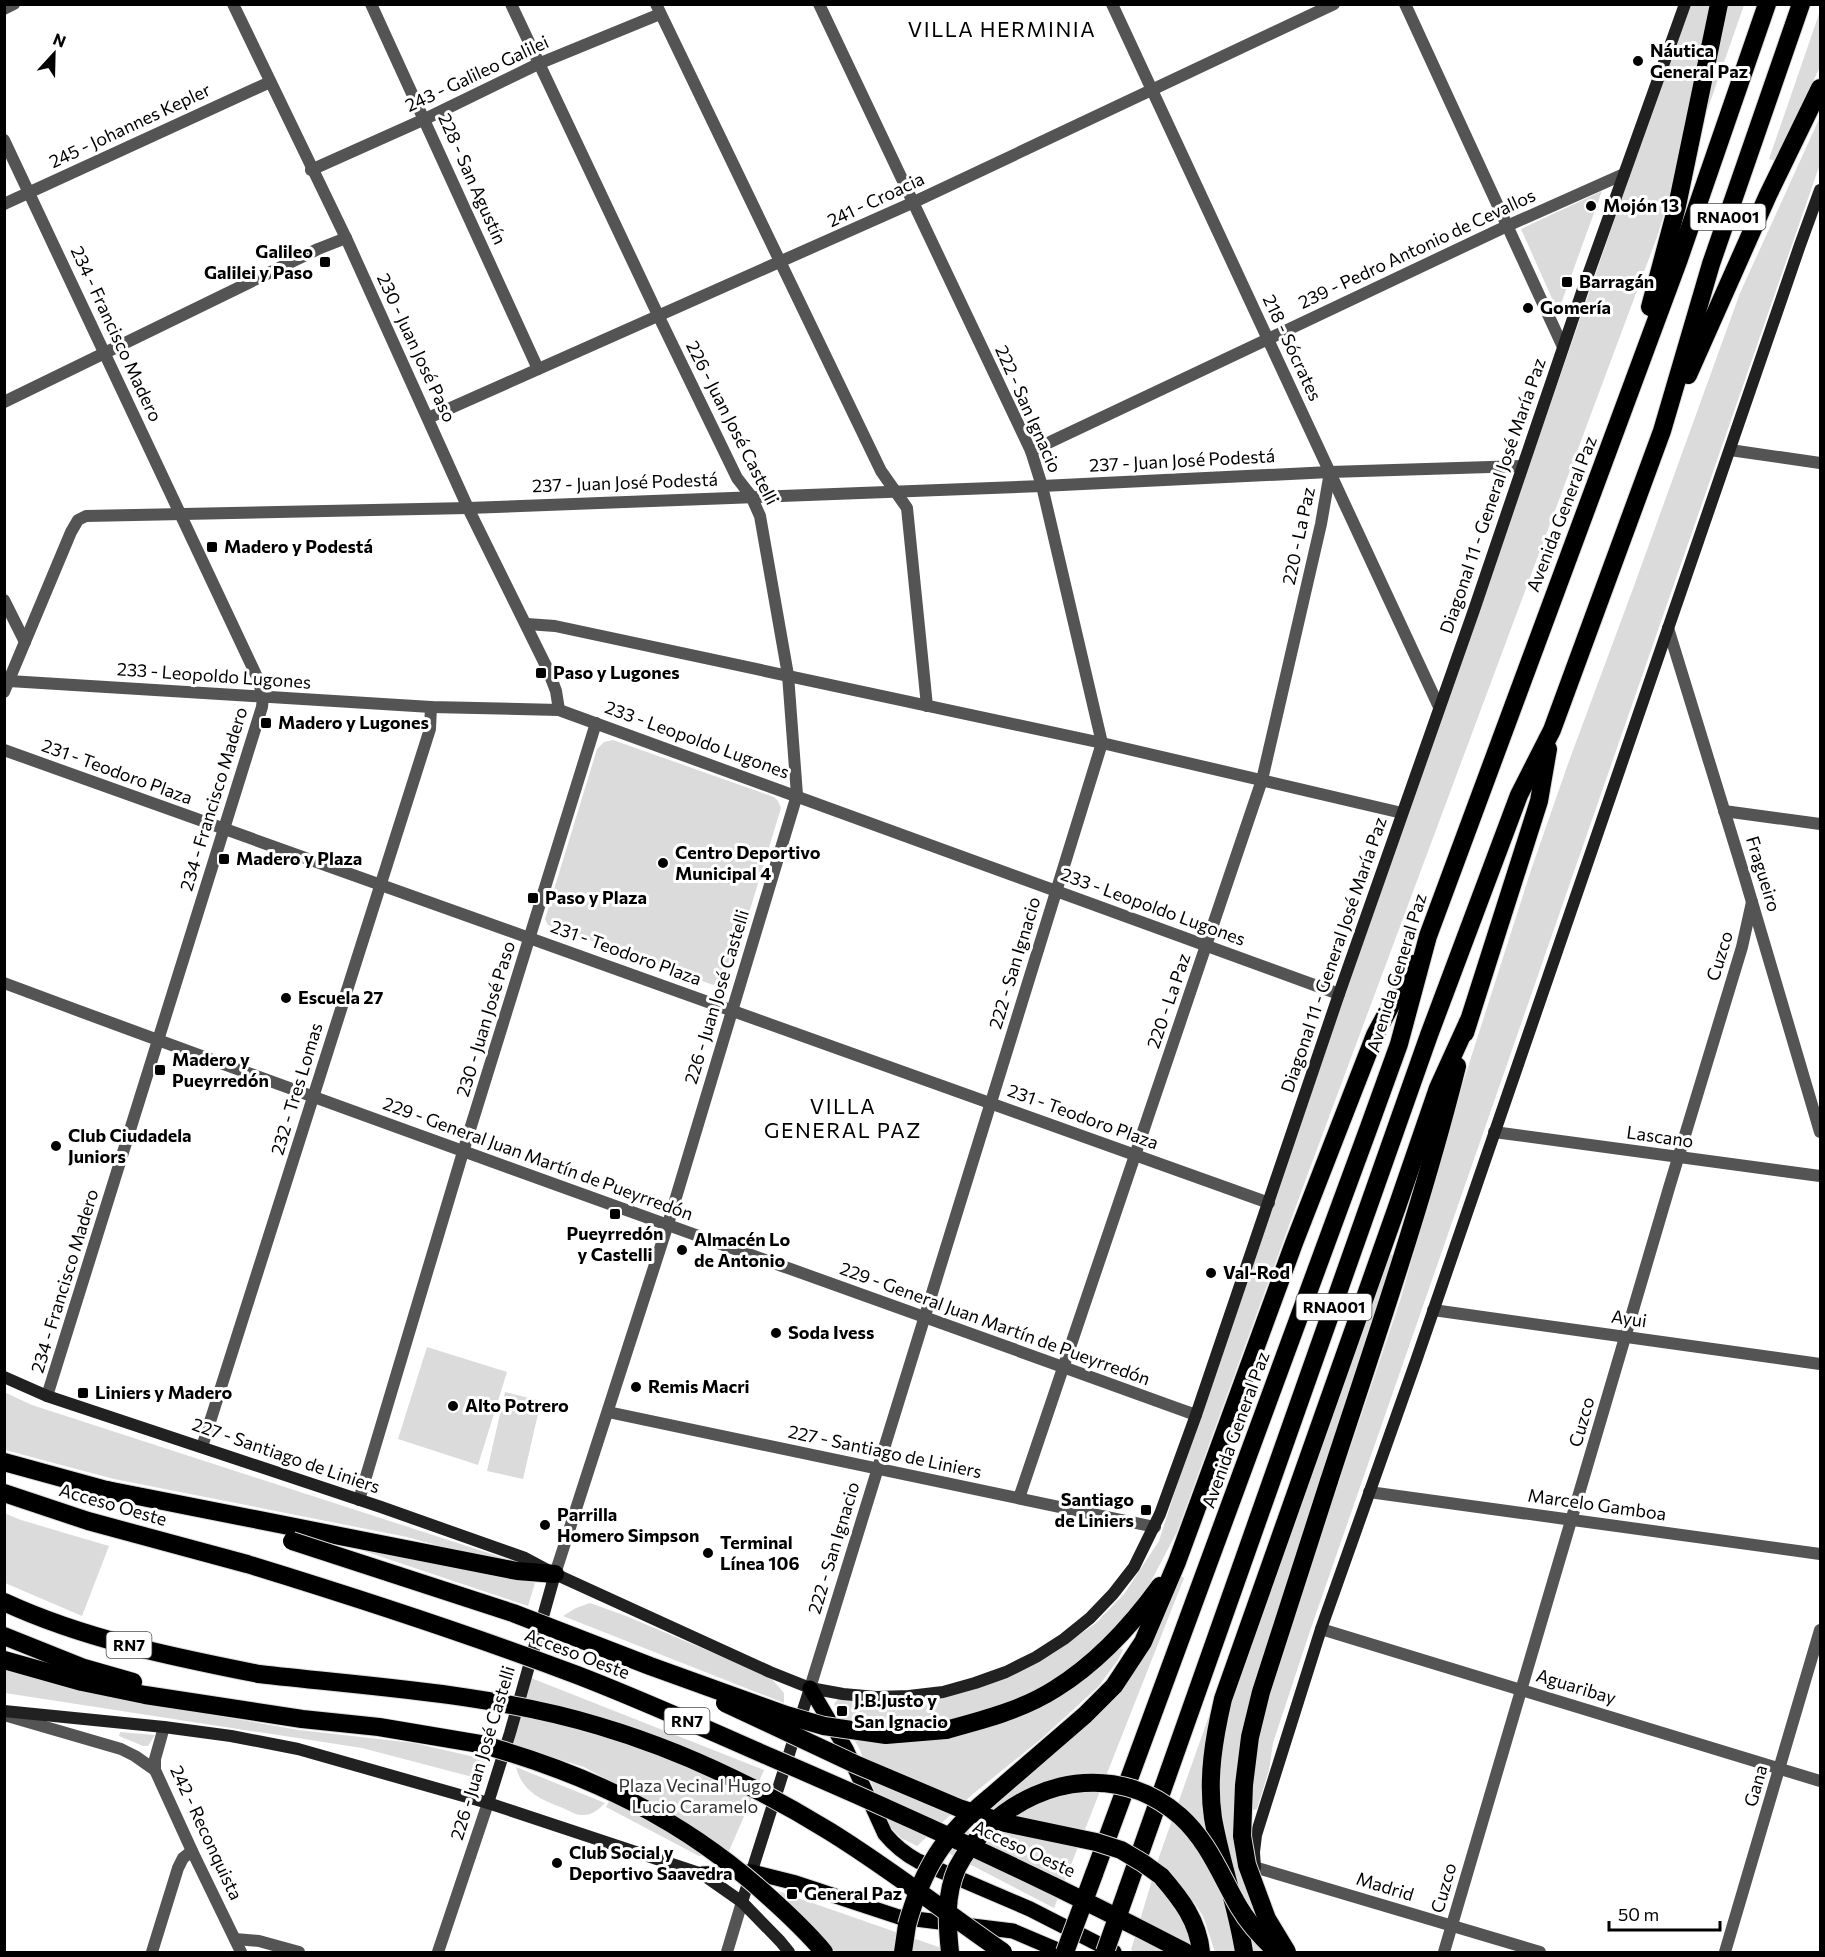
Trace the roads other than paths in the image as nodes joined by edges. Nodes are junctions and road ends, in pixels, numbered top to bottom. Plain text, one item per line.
1 (14, 4) edge
2 (233, 4) edge
3 (371, 4) edge
4 (511, 4) edge
5 (819, 4) edge
6 (1112, 4) edge
7 (1334, 4) edge
8 (1405, 4) edge
9 (1685, 4) edge
10 (1719, 4) edge
11 (1767, 4) edge
12 (1801, 4) edge
13 (4, 9) edge
14 (658, 9) edge
15 (538, 64) junction
16 (270, 82) junction
17 (1821, 88) edge
18 (1151, 89) junction
19 (425, 119) junction
20 (4, 140) edge
21 (311, 170) junction
22 (1624, 174) junction
23 (29, 192) junction
24 (1820, 194) edge
25 (4, 204) edge
26 (912, 204) junction
27 (1507, 226) junction
28 (346, 238) junction
29 (782, 262) junction
30 (658, 315) junction
31 (1268, 339) junction
32 (1563, 347) junction
33 (104, 353) junction
34 (538, 369) junction
35 (4, 402) edge
36 (1626, 404) junction
37 (428, 418) junction
38 (1662, 432) junction
39 (1730, 450) junction
40 (1031, 451) junction
41 (1821, 463) edge
42 (1522, 466) junction
43 (1330, 472) junction
44 (1042, 486) junction
45 (896, 492) junction
46 (751, 496) junction
47 (468, 508) junction
48 (182, 515) junction
49 (4, 600) edge
50 (527, 624) junction
51 (1668, 628) junction
52 (25, 642) junction
53 (788, 675) junction
54 (7, 686) edge
55 (263, 697) junction
56 (927, 706) junction
57 (1439, 706) junction
58 (432, 707) junction
59 (559, 710) junction
60 (596, 723) junction
61 (1552, 730) junction
62 (1102, 742) junction
63 (4, 750) edge
64 (1262, 780) junction
65 (797, 795) junction
66 (1724, 811) junction
67 (1402, 813) junction
68 (1821, 824) edge
69 (224, 829) junction
70 (380, 884) junction
71 (1056, 891) junction
72 (1752, 902) junction
73 (1428, 936) junction
74 (530, 938) junction
75 (1207, 945) junction
76 (4, 983) edge
77 (1339, 994) junction
78 (732, 1011) junction
79 (1468, 1022) junction
80 (159, 1041) junction
81 (313, 1097) junction
82 (990, 1103) junction
83 (1494, 1132) junction
84 (1821, 1132) edge
85 (463, 1152) junction
86 (1136, 1155) junction
87 (1678, 1158) junction
88 (1821, 1176) edge
89 (1269, 1203) junction
90 (668, 1224) junction
91 (1433, 1310) junction
92 (924, 1317) junction
93 (1625, 1337) junction
94 (1821, 1364) edge
95 (1064, 1367) junction
96 (4, 1377) edge
97 (47, 1396) junction
98 (608, 1412) junction
99 (1196, 1415) junction
100 (202, 1447) junction
101 (4, 1462) edge
102 (878, 1468) junction
103 (107, 1490) junction
104 (1369, 1492) junction
105 (4, 1493) edge
106 (1019, 1498) junction
107 (359, 1500) junction
108 (1572, 1520) junction
109 (1155, 1527) junction
110 (1821, 1554) edge
111 (1177, 1562) junction
112 (555, 1574) junction
113 (4, 1602) edge
114 (1321, 1629) junction
115 (1821, 1630) edge
116 (4, 1636) edge
117 (4, 1660) edge
118 (650, 1666) junction
119 (810, 1688) junction
120 (1521, 1689) junction
121 (208, 1703) junction
122 (4, 1713) edge
123 (164, 1727) junction
124 (1780, 1769) junction
125 (155, 1770) junction
126 (1821, 1781) edge
127 (488, 1803) junction
128 (192, 1851) junction
129 (1254, 1868) junction
130 (752, 1872) junction
131 (702, 1874) junction
132 (742, 1902) junction
133 (1451, 1926) junction
134 (235, 1939) junction
135 (1244, 1952) edge
136 (152, 1953) edge
137 (241, 1953) edge
138 (299, 1953) edge
139 (438, 1953) edge
140 (727, 1953) edge
141 (789, 1953) edge
142 (824, 1953) edge
143 (903, 1953) edge
144 (950, 1953) edge
145 (1003, 1953) edge
146 (1063, 1953) edge
147 (1105, 1953) edge
148 (1114, 1953) edge
149 (1185, 1953) edge
150 (1201, 1953) edge
151 (1278, 1953) edge
152 (1287, 1953) edge
153 (1444, 1953) edge
154 (1540, 1953) edge
155 (1725, 1953) edge

1 - 13 street
2 - 16 street, 230 - Juan José Paso
3 - 19 street, 228 - San Agustín
4 - 15 street, 226 - Juan José Castelli
5 - 26 street, 222 - San Ignacio
6 - 18 street, 218 - Sócrates
7 - 18 street, 241 - Croacia
8 - 27 street
9 - 22 street, Diagonal 11 - General José María Paz
10 - 36 highway
11 - 36 highway, Avenida General Paz / RNA001
12 - 38 highway, RNA001
14 - 15 street, 243 - Galileo Galilei
14 - 29 street
15 - 19 street, 243 - Galileo Galilei
15 - 30 street, 226 - Juan José Castelli
16 - 21 street, 230 - Juan José Paso
16 - 23 street, 245 - Johannes Kepler
17 - 38 highway
18 - 26 street, 241 - Croacia
18 - 31 street, 218 - Sócrates
19 - 21 street, 243 - Galileo Galilei
19 - 34 street, 228 - San Agustín
20 - 23 street, 234 - Francisco Madero
21 - 28 street, 230 - Juan José Paso
22 - 27 street, 239 - Pedro Antonio de Cevallos
22 - 32 street, Diagonal 11 - General José María Paz
23 - 25 street, 245 - Johannes Kepler
23 - 33 street, 234 - Francisco Madero
24 - 39 street
26 - 29 street, 241 - Croacia
26 - 40 street, 222 - San Ignacio
27 - 31 street, 239 - Pedro Antonio de Cevallos
27 - 32 street
28 - 33 street
28 - 37 street, 230 - Juan José Paso
29 - 30 street, 241 - Croacia
29 - 45 street
30 - 34 street, 241 - Croacia
30 - 46 street, 226 - Juan José Castelli
31 - 40 street, 239 - Pedro Antonio de Cevallos
31 - 43 street, 218 - Sócrates
32 - 42 street, Diagonal 11 - General José María Paz
33 - 35 street
33 - 48 street, 234 - Francisco Madero
34 - 37 street, 241 - Croacia
36 - 73 highway, Avenida General Paz / RNA001
37 - 47 street, 230 - Juan José Paso
38 - 61 highway, RNA001
39 - 41 street
39 - 51 street
40 - 44 street, 222 - San Ignacio
42 - 43 street, 237 - Juan José Podestá
42 - 57 street, Diagonal 11 - General José María Paz
43 - 44 street, 237 - Juan José Podestá
43 - 57 street, 218 - Sócrates
43 - 64 street, 220 - La Paz
44 - 45 street, 237 - Juan José Podestá
44 - 62 street, 222 - San Ignacio
45 - 46 street, 237 - Juan José Podestá
45 - 56 street
46 - 47 street, 237 - Juan José Podestá
46 - 53 street, 226 - Juan José Castelli
47 - 48 street, 237 - Juan José Podestá
47 - 50 street, 230 - Juan José Paso
48 - 52 street, 237 - Juan José Podestá
48 - 55 street, 234 - Francisco Madero
49 - 52 street
50 - 53 street
50 - 59 street, 230 - Juan José Paso
51 - 66 street, Fragueiro
51 - 83 street
52 - 54 street
53 - 56 street
53 - 65 street, 226 - Juan José Castelli
54 - 55 street, 233 - Leopoldo Lugones
55 - 58 street, 233 - Leopoldo Lugones
55 - 69 street, 234 - Francisco Madero
56 - 62 street
57 - 67 street, Diagonal 11 - General José María Paz
58 - 59 street, 233 - Leopoldo Lugones
58 - 70 street, 232 - Tres Lomas
59 - 60 street, 233 - Leopoldo Lugones
60 - 65 street, 233 - Leopoldo Lugones
60 - 74 street, 230 - Juan José Paso
61 - 79 highway
61 - 147 highway, RNA001, bridge
62 - 64 street
62 - 71 street, 222 - San Ignacio
63 - 69 street, 231 - Teodoro Plaza
64 - 67 street
64 - 75 street, 220 - La Paz
65 - 71 street, 233 - Leopoldo Lugones
65 - 78 street, 226 - Juan José Castelli
66 - 68 street
66 - 72 street, Fragueiro
67 - 77 street, Diagonal 11 - General José María Paz
69 - 70 street, 231 - Teodoro Plaza
69 - 80 street, 234 - Francisco Madero
70 - 74 street, 231 - Teodoro Plaza
70 - 81 street, 232 - Tres Lomas
71 - 75 street, 233 - Leopoldo Lugones
71 - 82 street, 222 - San Ignacio
72 - 84 street, Fragueiro
72 - 87 street, Cuzco
73 - 111 highway
73 - 146 highway, Avenida General Paz / RNA001, bridge
74 - 78 street, 231 - Teodoro Plaza
74 - 85 street, 230 - Juan José Paso
75 - 77 street, 233 - Leopoldo Lugones
75 - 86 street, 220 - La Paz
76 - 80 street, 229 - General Juan Martín de Pueyrredón
77 - 89 street, Diagonal 11 - General José María Paz
78 - 82 street, 231 - Teodoro Plaza
78 - 90 street, 226 - Juan José Castelli
79 - 135 highway
79 - 152 highway, bridge
80 - 81 street, 229 - General Juan Martín de Pueyrredón
80 - 97 street, 234 - Francisco Madero
81 - 85 street, 229 - General Juan Martín de Pueyrredón
81 - 100 street, 232 - Tres Lomas
82 - 86 street, 231 - Teodoro Plaza
82 - 92 street, 222 - San Ignacio
83 - 87 street, Lascano
83 - 91 street
85 - 90 street, 229 - General Juan Martín de Pueyrredón
85 - 107 street, 230 - Juan José Paso
86 - 89 street, 231 - Teodoro Plaza
86 - 95 street, 220 - La Paz
87 - 88 street, Lascano
87 - 93 street, Cuzco
89 - 99 street, Diagonal 11 - General José María Paz
90 - 92 street, 229 - General Juan Martín de Pueyrredón
90 - 98 street, 226 - Juan José Castelli
91 - 93 street, Ayui
91 - 104 street
92 - 95 street, 229 - General Juan Martín de Pueyrredón
92 - 102 street, 222 - San Ignacio
93 - 94 street, Ayui
93 - 108 street, Cuzco
95 - 99 street, 229 - General Juan Martín de Pueyrredón
95 - 106 street, 220 - La Paz
96 - 97 street, 227 - Santiago de Liniers
97 - 100 street, 227 - Santiago de Liniers
98 - 102 street, 227 - Santiago de Liniers
98 - 112 street, 226 - Juan José Castelli
99 - 109 street, Diagonal 11 - General José María Paz
100 - 107 street, 227 - Santiago de Liniers
101 - 103 highway
102 - 106 street, 227 - Santiago de Liniers
102 - 119 street, 222 - San Ignacio
103 - 112 highway
103 - 118 highway, bridge
104 - 108 street, Marcelo Gamboa
104 - 114 street
105 - 149 highway, Acceso Oeste / RN7, bridge
106 - 109 street, 227 - Santiago de Liniers
107 - 112 street, 227 - Santiago de Liniers
108 - 110 street, Marcelo Gamboa
108 - 120 street, Cuzco
109 - 119 street, Diagonal 11 - General José María Paz
111 - 118 highway, bridge
111 - 143 highway, bridge
112 - 119 street, 227 - Santiago de Liniers
112 - 127 street, 226 - Juan José Castelli
113 - 145 highway, RN7, bridge
114 - 120 street, Aguaribay
114 - 129 street
115 - 124 street, Gana
116 - 121 highway
117 - 121 highway
118 - 150 highway, bridge
119 - 130 street, 222 - San Ignacio
119 - 148 main road
120 - 124 street, Aguaribay
120 - 133 street, Cuzco
121 - 142 highway, bridge
122 - 123 street
122 - 125 street
123 - 125 street, 242 - Reconquista
123 - 127 street
124 - 126 street, Aguaribay
124 - 155 street, Gana
125 - 128 street, 242 - Reconquista
127 - 131 street
127 - 139 street, 226 - Juan José Castelli
128 - 134 street, 242 - Reconquista
128 - 136 street
129 - 133 street, Madrid
129 - 151 street
130 - 131 main road
130 - 132 street, 222 - San Ignacio
130 - 146 main road
131 - 132 street
132 - 140 street, 222 - San Ignacio
132 - 141 street
133 - 153 street, Cuzco
133 - 154 street, Madrid
134 - 137 street, 242 - Reconquista
134 - 138 street
144 - 151 highway, bridge

